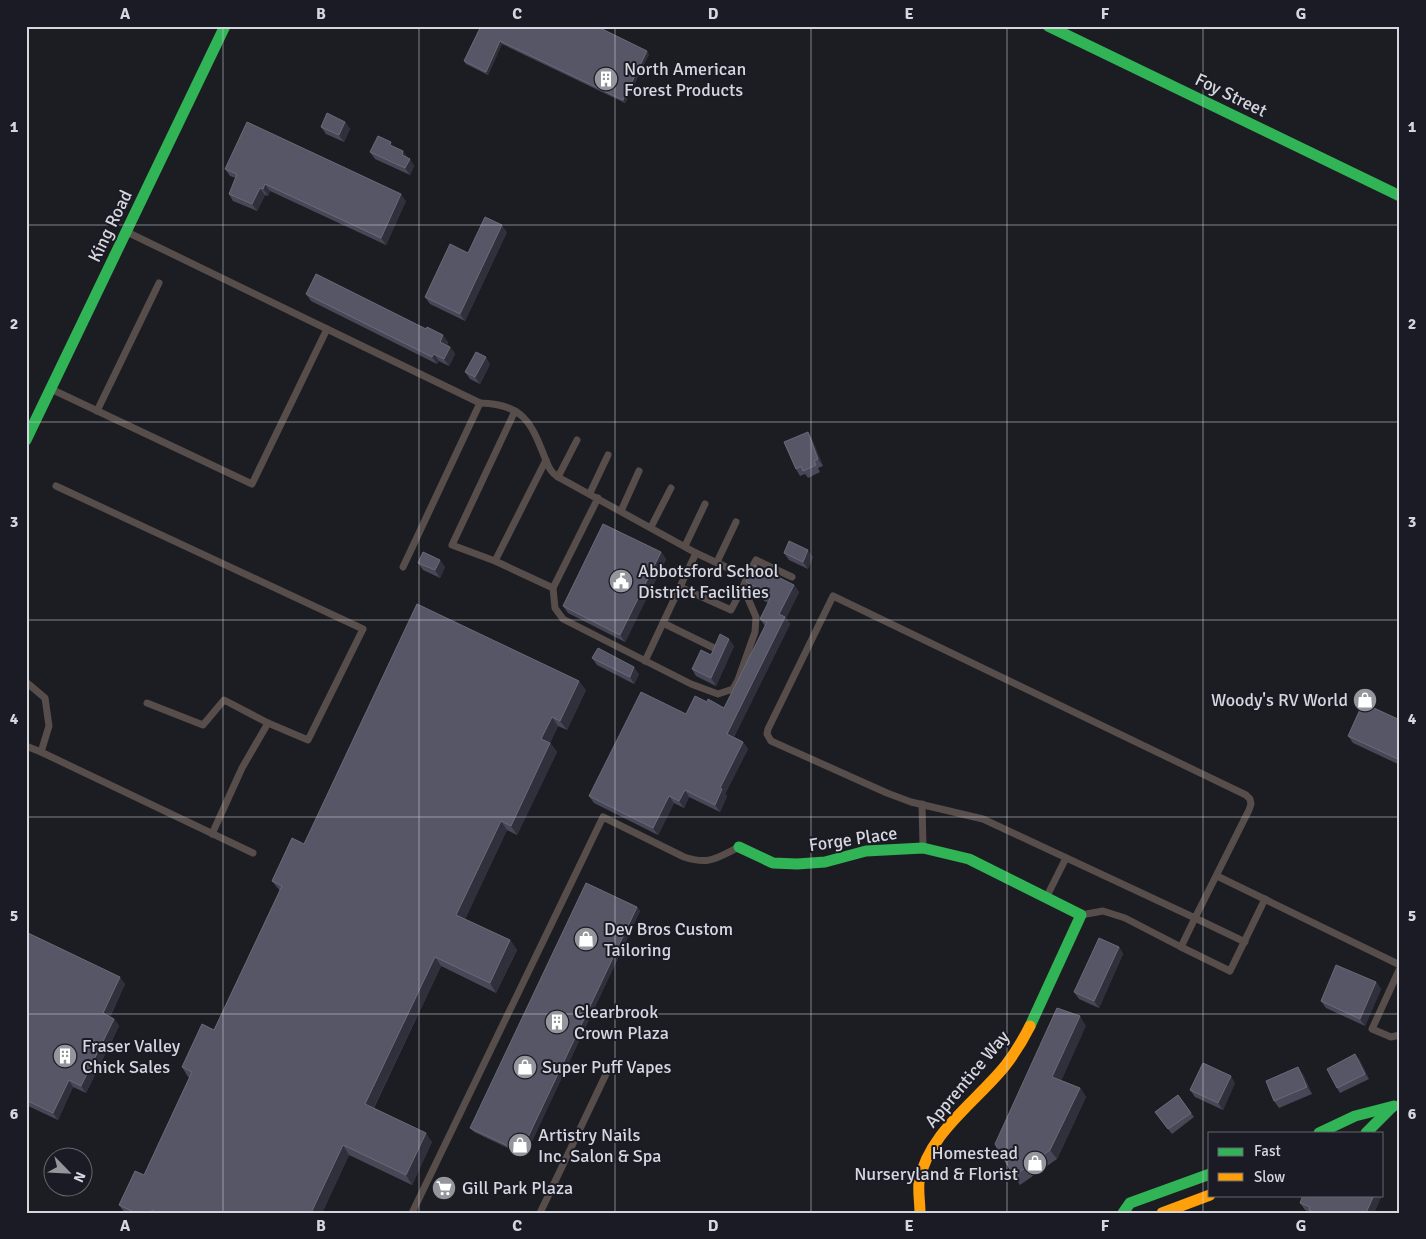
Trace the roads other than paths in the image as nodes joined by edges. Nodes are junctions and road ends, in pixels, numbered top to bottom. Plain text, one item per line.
1 (225, 26) edge
2 (1048, 26) edge
3 (1400, 196) edge
4 (126, 232) junction
5 (159, 283) dead end
6 (327, 329) junction
7 (51, 389) junction
8 (480, 403) junction
9 (97, 411) junction
10 (515, 411) junction
11 (26, 440) edge
12 (577, 440) dead end
13 (608, 455) dead end
14 (546, 460) junction
15 (639, 471) dead end
16 (558, 477) junction
17 (56, 486) dead end
18 (671, 488) dead end
19 (590, 493) junction
20 (598, 498) junction
21 (706, 504) dead end
22 (621, 511) junction
23 (736, 522) dead end
24 (651, 527) junction
25 (685, 546) junction
26 (696, 553) junction
27 (495, 561) junction
28 (717, 562) junction
29 (403, 568) dead end
30 (747, 577) junction
31 (792, 577) dead end
32 (680, 587) junction
33 (743, 587) junction
34 (553, 588) junction
35 (663, 623) junction
36 (712, 647) edge
37 (645, 661) junction
38 (26, 682) edge
39 (147, 703) dead end
40 (268, 723) junction
41 (26, 746) edge
42 (41, 752) junction
43 (922, 804) junction
44 (212, 834) junction
45 (739, 847) joint
46 (923, 848) junction
47 (253, 854) dead end
48 (1066, 858) junction
49 (1217, 876) junction
50 (1046, 898) junction
51 (1265, 899) junction
52 (1081, 915) junction
53 (1195, 918) junction
54 (1245, 942) junction
55 (1181, 946) junction
56 (1400, 967) edge
57 (1400, 1035) edge
58 (607, 1072) dead end
59 (1397, 1104) edge
60 (1321, 1132) edge
61 (1367, 1132) edge
62 (1208, 1175) edge
63 (1208, 1196) edge
64 (412, 1213) edge
65 (540, 1213) edge
66 (920, 1213) edge
67 (1123, 1213) edge
68 (1162, 1213) edge

1 - 4 street, King Road
2 - 3 street, Foy Street
4 - 6 lane
4 - 7 street, King Road
5 - 9 lane
6 - 8 lane
6 - 9 lane
7 - 9 lane
7 - 11 street, King Road
8 - 10 lane
8 - 29 lane
10 - 14 lane
10 - 27 lane
12 - 16 lane
13 - 19 lane
14 - 16 lane
14 - 27 lane
15 - 22 lane
16 - 19 lane
17 - 40 lane
18 - 24 lane
19 - 20 lane
20 - 22 lane
20 - 34 lane
21 - 25 lane
22 - 24 lane
23 - 28 lane
24 - 25 lane
25 - 26 lane
26 - 28 lane
26 - 32 lane
27 - 34 lane
28 - 30 lane
30 - 31 lane
30 - 33 lane
32 - 33 lane
32 - 35 lane
33 - 37 lane
34 - 37 lane
35 - 36 lane
35 - 37 lane
38 - 42 lane
39 - 40 lane
40 - 44 lane
41 - 42 lane
42 - 44 lane
43 - 46 lane
43 - 48 lane
43 - 49 lane
44 - 47 lane
45 - 46 street, Forge Place
45 - 64 lane
46 - 50 street, Forge Place
48 - 50 lane
48 - 53 lane
49 - 51 lane
49 - 53 lane
50 - 52 street, Forge Place
51 - 54 lane
51 - 56 lane
52 - 55 lane
52 - 66 street, Apprentice Way
53 - 54 lane
53 - 55 lane
54 - 55 lane
56 - 57 lane
58 - 65 lane
59 - 60 street
59 - 61 street
62 - 67 street
63 - 68 street

